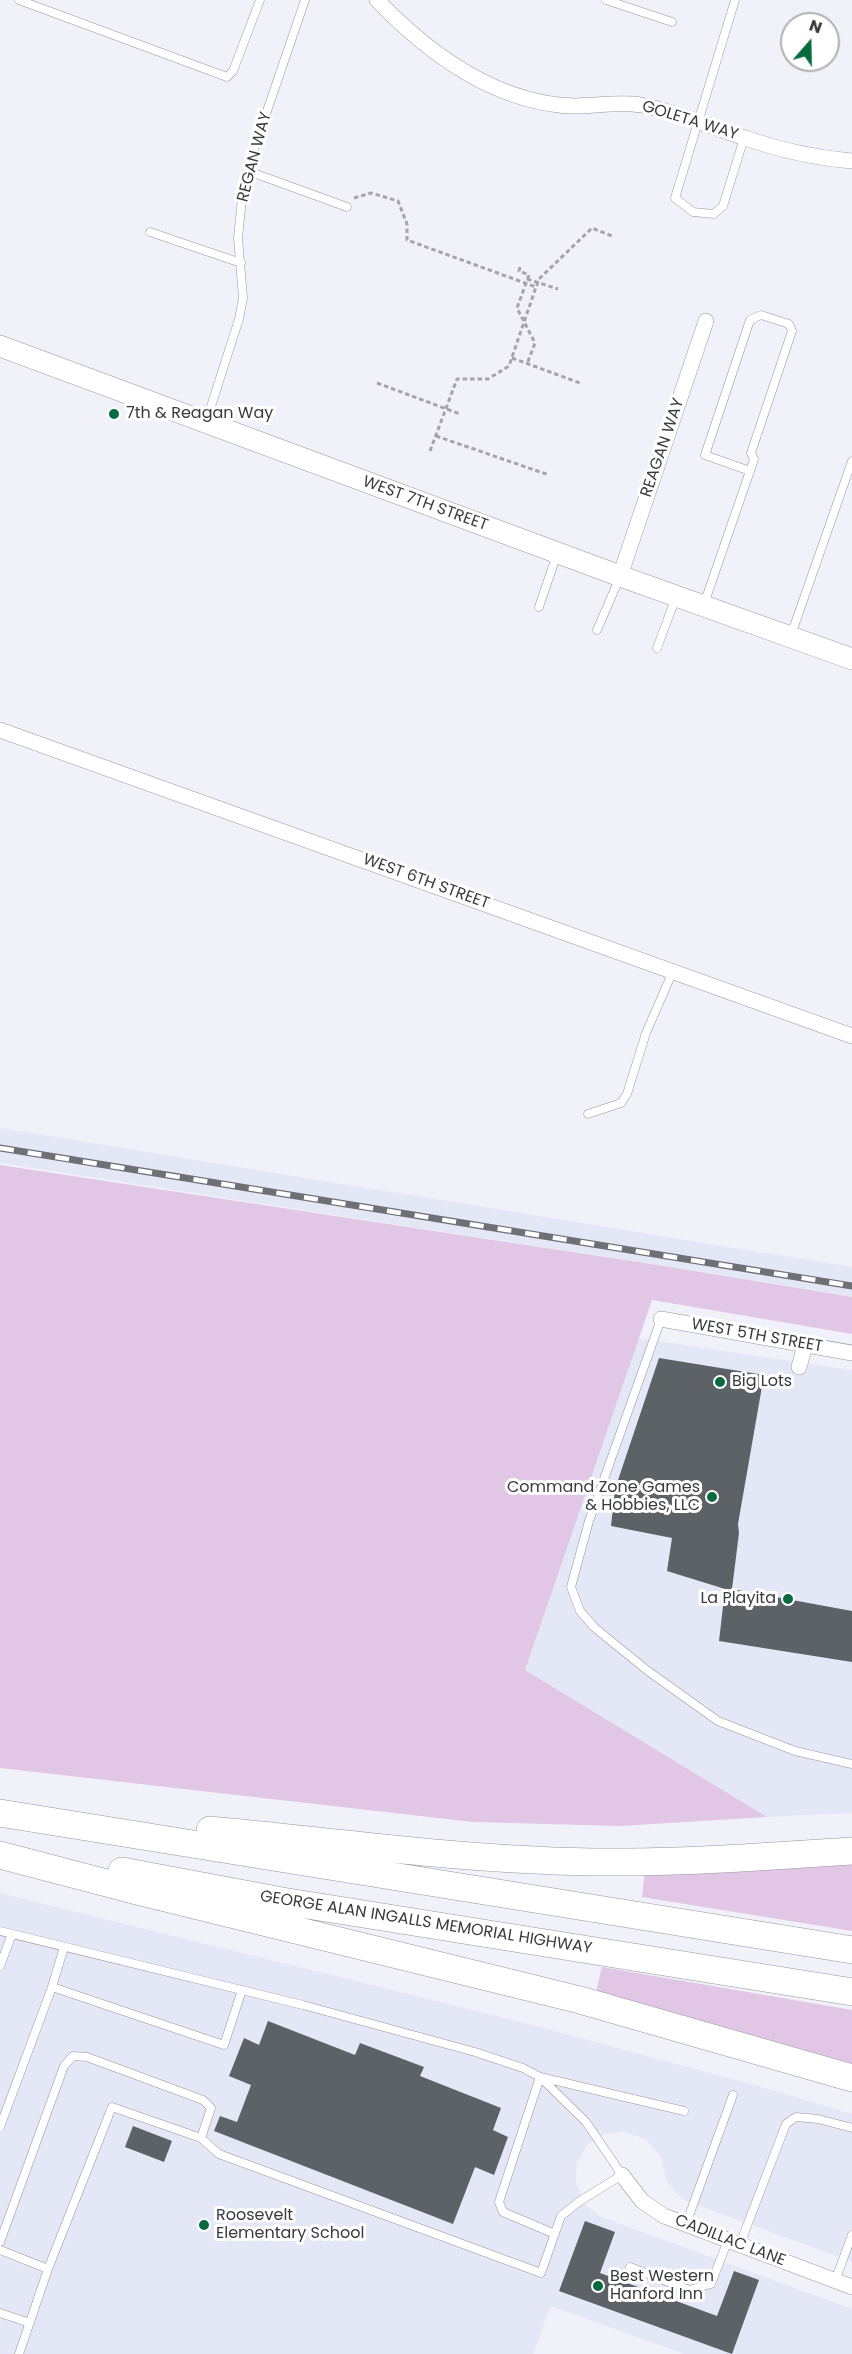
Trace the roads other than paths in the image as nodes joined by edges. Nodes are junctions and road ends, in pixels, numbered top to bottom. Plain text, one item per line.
1 (19, 0) edge
2 (260, 0) edge
3 (305, 0) edge
4 (377, 0) edge
5 (606, 0) edge
6 (735, 0) edge
7 (672, 22) dead end
8 (698, 122) junction
9 (744, 138) junction
10 (852, 161) edge
11 (248, 171) junction
12 (347, 207) road end
13 (150, 232) dead end
14 (241, 263) junction
15 (706, 321) dead end
16 (0, 346) edge
17 (206, 423) junction
18 (852, 461) edge
19 (750, 471) junction
20 (558, 553) junction
21 (620, 576) junction
22 (677, 596) junction
23 (704, 606) junction
24 (539, 607) dead end
25 (597, 630) dead end
26 (790, 637) junction
27 (657, 648) dead end
28 (852, 659) edge
29 (0, 730) edge
30 (673, 971) junction
31 (852, 1035) edge
32 (588, 1114) dead end
33 (661, 1319) joint
34 (805, 1345) junction
35 (852, 1353) edge
36 (799, 1367) dead end
37 (852, 1764) edge
38 (0, 1811) edge
39 (852, 1851) edge
40 (0, 1853) edge
41 (0, 1931) edge
42 (12, 1934) junction
43 (64, 1947) junction
44 (852, 1950) edge
45 (0, 1966) edge
46 (52, 1987) junction
47 (242, 1990) junction
48 (852, 1992) edge
49 (540, 2077) junction
50 (852, 2078) edge
51 (733, 2095) dead end
52 (684, 2111) dead end
53 (0, 2127) edge
54 (852, 2128) edge
55 (201, 2138) junction
56 (622, 2175) junction
57 (686, 2224) junction
58 (555, 2234) junction
59 (852, 2235) edge
60 (0, 2242) edge
61 (734, 2242) junction
62 (0, 2250) edge
63 (630, 2267) dead end
64 (48, 2269) junction
65 (835, 2281) junction
66 (852, 2287) edge
67 (0, 2313) edge
68 (30, 2323) junction
69 (19, 2354) edge

1 - 2 lane
3 - 11 lane, REGAN WAY
4 - 8 street, GOLETA WAY
5 - 7 lane
6 - 8 lane
8 - 9 street, GOLETA WAY
8 - 9 lane
9 - 10 street, GOLETA WAY
11 - 12 lane
11 - 14 lane, REGAN WAY
13 - 14 lane
14 - 17 lane, REGAN WAY
15 - 21 street, REAGAN WAY
16 - 17 street, WEST 7TH STREET
17 - 20 street, WEST 7TH STREET
18 - 26 lane
19 - 19 lane
19 - 23 lane
20 - 21 street, WEST 7TH STREET
20 - 24 lane
21 - 22 street, WEST 7TH STREET
21 - 25 lane
22 - 23 street, WEST 7TH STREET
22 - 27 lane
23 - 26 street, WEST 7TH STREET
26 - 28 street, WEST 7TH STREET
29 - 30 street, WEST 6TH STREET
30 - 31 street, WEST 6TH STREET
30 - 32 lane
33 - 34 street, WEST 5TH STREET
33 - 37 lane
34 - 35 street, WEST 5TH STREET
34 - 36 street
38 - 39 highway
38 - 44 highway
40 - 48 highway, GEORGE ALAN INGALLS MEMORIAL HIGHWAY
40 - 50 highway
41 - 42 lane
42 - 43 lane
42 - 45 lane
43 - 46 lane
43 - 47 lane
46 - 47 lane
46 - 53 lane
47 - 49 lane
49 - 52 lane
49 - 56 lane
49 - 58 lane
51 - 57 lane
54 - 61 lane
55 - 58 lane
55 - 60 lane
55 - 64 lane
56 - 57 street, CADILLAC LANE
56 - 58 lane
57 - 61 street, CADILLAC LANE
59 - 65 lane
61 - 63 lane
61 - 65 street, CADILLAC LANE
62 - 64 lane
64 - 68 lane
65 - 66 street, CADILLAC LANE
67 - 68 lane
68 - 69 lane

